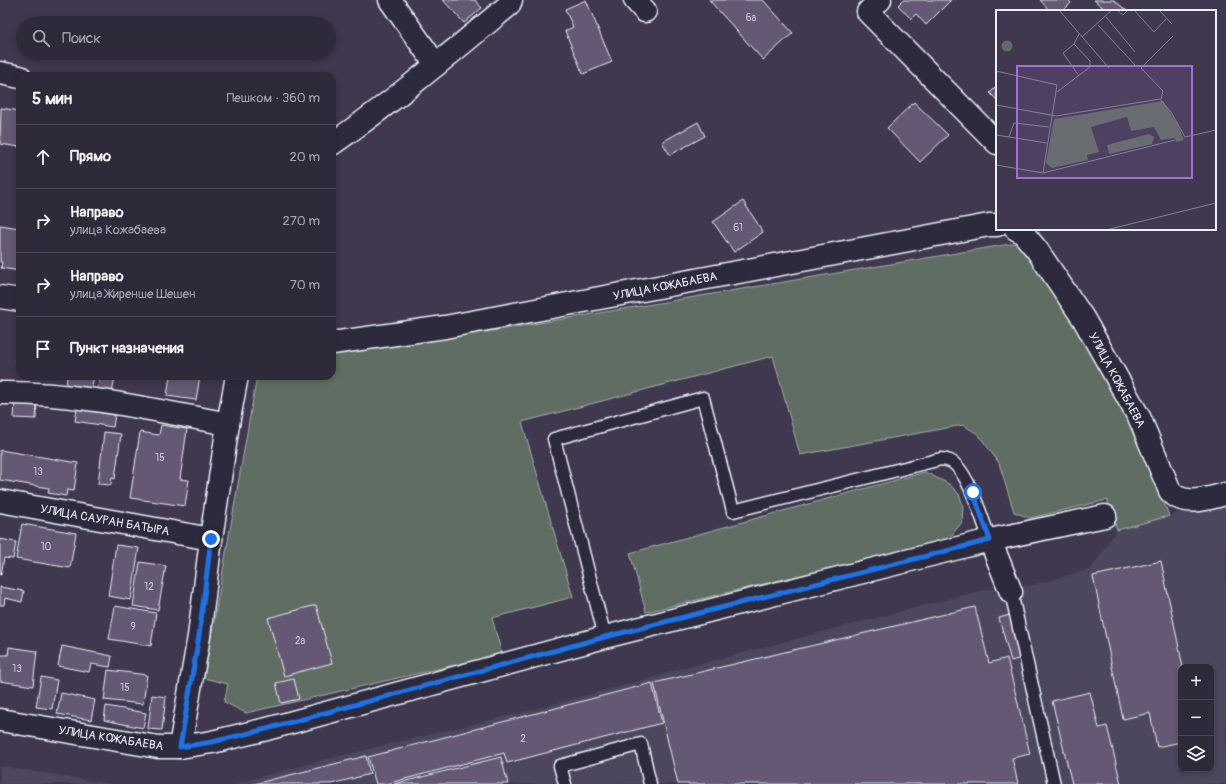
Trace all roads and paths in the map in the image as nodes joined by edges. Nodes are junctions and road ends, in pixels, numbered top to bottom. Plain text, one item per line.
1 (390, 0) edge
2 (511, 0) edge
3 (880, 0) edge
4 (436, 65) junction
5 (0, 73) edge
6 (16, 76) edge
7 (336, 141) edge
8 (996, 142) edge
9 (996, 225) edge
10 (1018, 230) edge
11 (0, 296) edge
12 (16, 299) edge
13 (336, 342) edge
14 (237, 380) edge
15 (0, 393) edge
16 (228, 424) junction
17 (1226, 494) edge
18 (0, 501) edge
19 (1105, 516) dead end
20 (211, 539) junction
21 (990, 540) junction
22 (1011, 592) joint
23 (605, 637) junction
24 (0, 720) edge
25 (180, 747) junction
26 (565, 784) edge
27 (650, 784) edge
28 (1054, 784) edge

1 - 4 street
2 - 4 street
3 - 8 street
4 - 7 street
5 - 6 street
9 - 13 street, УЛИЦА КОЖАБАЕВА
10 - 17 street, УЛИЦА КОЖАБАЕВА
11 - 12 street
14 - 16 street
15 - 16 street
16 - 20 street
18 - 20 street, УЛИЦА САУРАН БАТЫРА
19 - 21 street, УЛИЦА КОЖАБАЕВА
20 - 25 street
21 - 22 street
21 - 23 street, УЛИЦА КОЖАБАЕВА
21 - 23 lane
22 - 28 lane
23 - 25 street, УЛИЦА КОЖАБАЕВА
24 - 25 street, УЛИЦА КОЖАБАЕВА
26 - 27 lane

